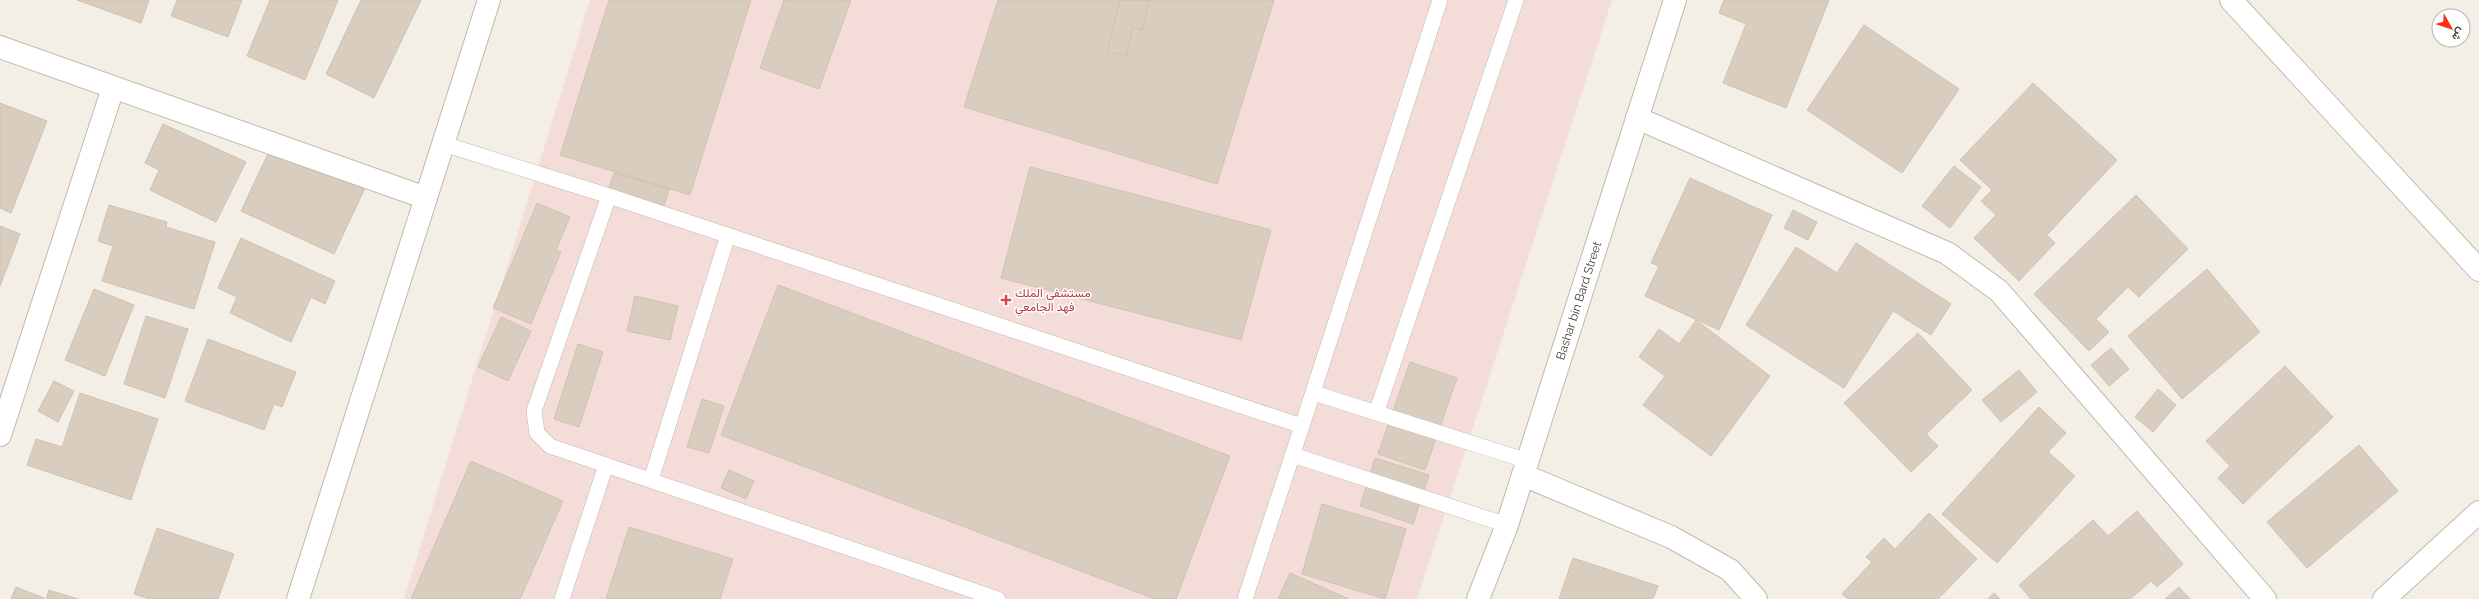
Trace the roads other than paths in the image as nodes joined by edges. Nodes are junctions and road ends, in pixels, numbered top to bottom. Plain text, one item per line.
1 (489, 0) edge
2 (1440, 0) edge
3 (1516, 0) edge
4 (1675, 0) edge
5 (2231, 0) edge
6 (0, 47) edge
7 (113, 88) junction
8 (1637, 118) junction
9 (444, 144) junction
10 (609, 196) junction
11 (426, 198) junction
12 (728, 236) junction
13 (2479, 270) edge
14 (1314, 393) junction
15 (1377, 411) junction
16 (1, 425) edge
17 (1302, 426) junction
18 (1292, 455) junction
19 (606, 465) junction
20 (1525, 468) junction
21 (651, 480) junction
22 (2479, 512) edge
23 (1507, 525) junction
24 (298, 599) edge
25 (562, 599) edge
26 (998, 599) edge
27 (1245, 599) edge
28 (1478, 599) edge
29 (1756, 599) edge
30 (2265, 599) edge
31 (2384, 599) edge

1 - 9 street
2 - 14 lane
3 - 15 lane
4 - 8 street, Bashar bin Bard Street
5 - 13 street
6 - 7 street
7 - 11 street
7 - 16 street
8 - 20 street, Bashar bin Bard Street
8 - 30 street
9 - 10 lane
9 - 11 street
10 - 12 lane
10 - 19 lane
11 - 24 street
12 - 17 lane
12 - 21 lane
14 - 15 lane
14 - 17 lane
15 - 20 lane
17 - 18 lane
18 - 23 lane
18 - 27 lane
19 - 21 lane
19 - 25 lane
20 - 23 street, Bashar bin Bard Street
20 - 29 street
21 - 26 lane
22 - 31 street
23 - 28 street, Bashar bin Bard Street

